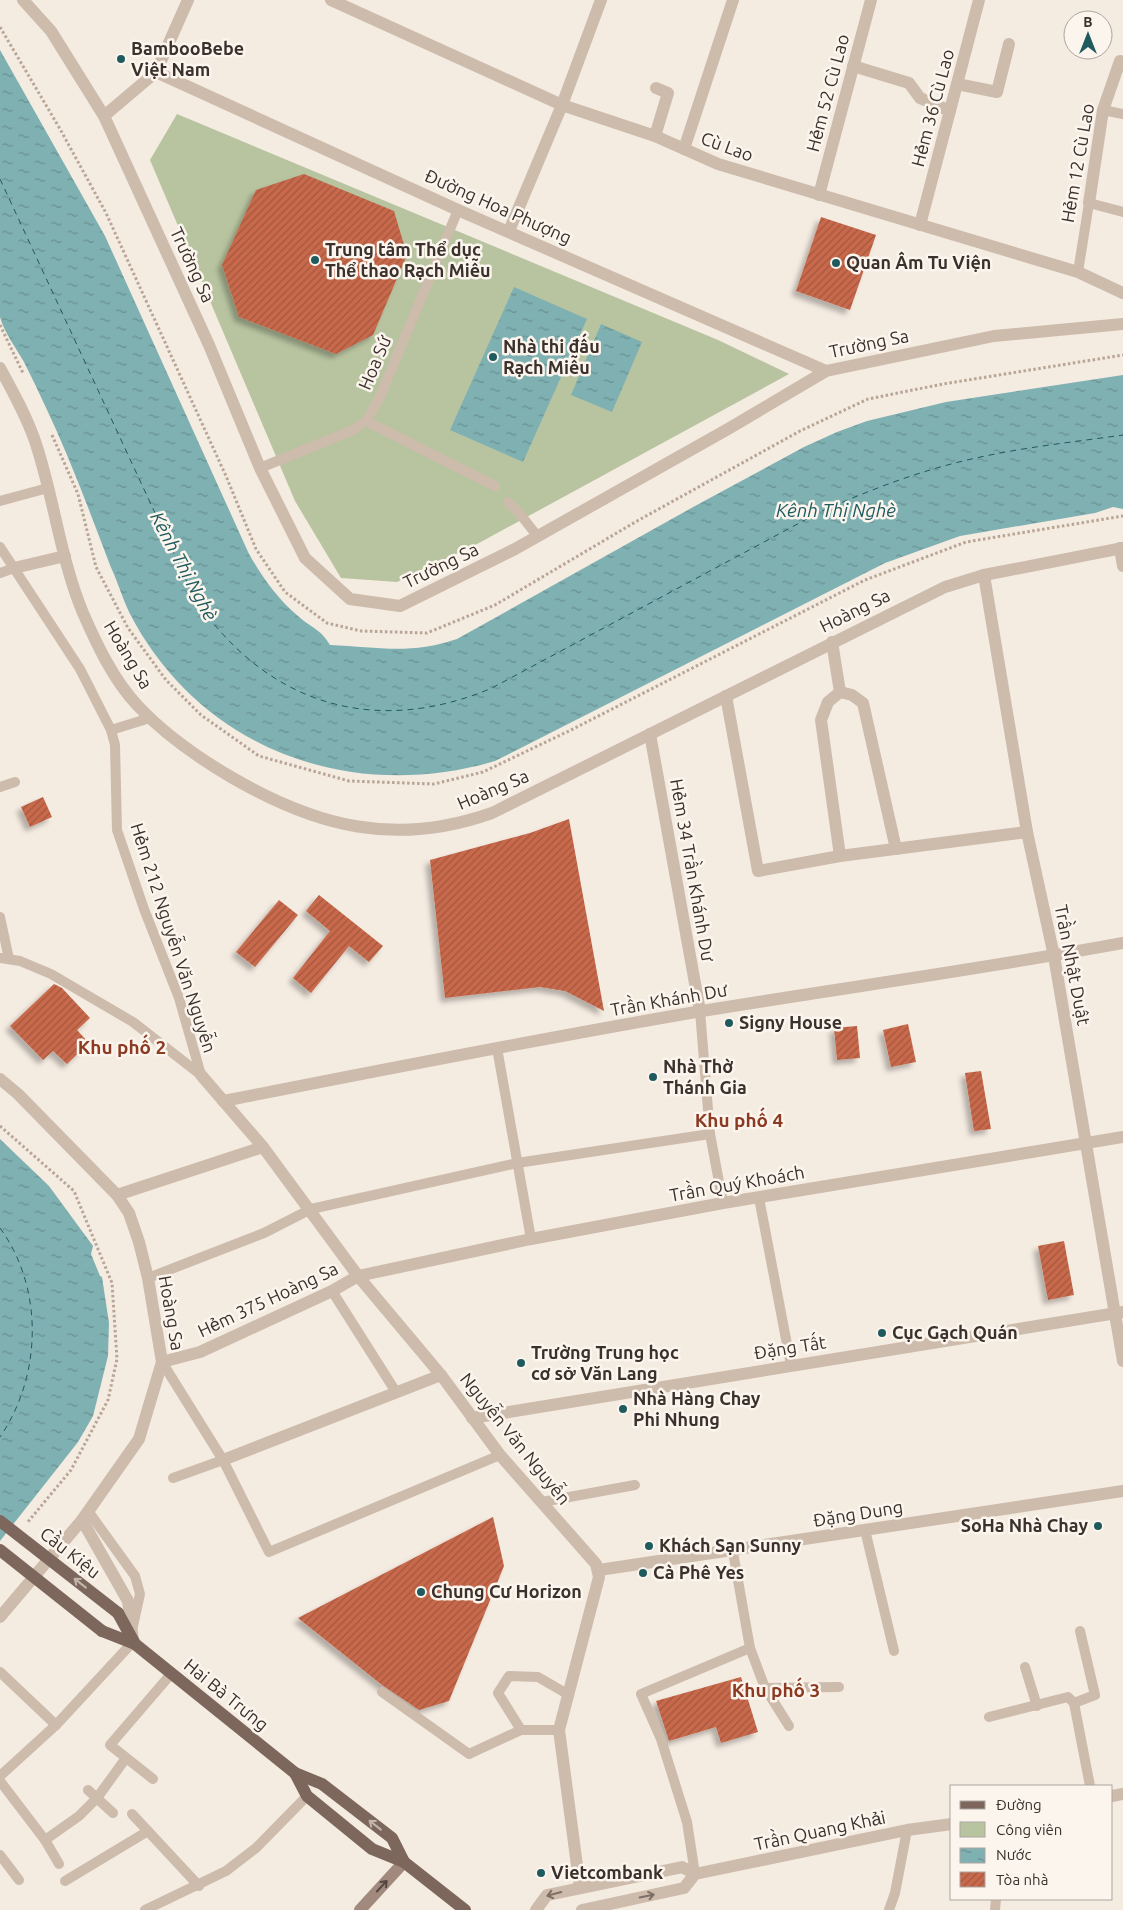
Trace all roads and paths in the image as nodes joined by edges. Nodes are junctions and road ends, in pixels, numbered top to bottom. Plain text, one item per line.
1 (23, 0) edge
2 (188, 0) edge
3 (331, 0) edge
4 (601, 0) edge
5 (733, 0) edge
6 (871, 0) edge
7 (979, 0) edge
8 (0, 27) edge
9 (1009, 44) dead end
10 (1122, 59) edge
11 (853, 66) junction
12 (156, 72) junction
13 (957, 84) junction
14 (656, 88) dead end
15 (562, 105) junction
16 (1103, 110) junction
17 (950, 111) junction
18 (1123, 114) edge
19 (104, 116) junction
20 (655, 136) junction
21 (684, 150) junction
22 (819, 195) junction
23 (1089, 203) junction
24 (458, 210) junction
25 (1123, 212) edge
26 (920, 225) junction
27 (509, 231) junction
28 (1078, 272) junction
29 (1123, 293) edge
30 (1123, 324) edge
31 (0, 325) edge
32 (1123, 355) edge
33 (0, 368) edge
34 (826, 371) junction
35 (26, 378) dead end
36 (366, 421) junction
37 (51, 432) dead end
38 (260, 468) junction
39 (495, 486) dead end
40 (48, 488) junction
41 (0, 501) edge
42 (508, 502) dead end
43 (1123, 516) edge
44 (538, 536) junction
45 (0, 548) edge
46 (1121, 548) edge
47 (65, 556) junction
48 (1123, 566) edge
49 (14, 568) junction
50 (0, 573) edge
51 (984, 575) junction
52 (832, 642) junction
53 (840, 692) junction
54 (726, 696) junction
55 (150, 718) junction
56 (111, 730) junction
57 (650, 734) junction
58 (15, 782) dead end
59 (0, 787) edge
60 (1027, 832) junction
61 (896, 849) junction
62 (840, 856) junction
63 (0, 917) edge
64 (1123, 943) edge
65 (1054, 956) junction
66 (5, 958) edge
67 (700, 1011) junction
68 (497, 1048) junction
69 (201, 1075) junction
70 (0, 1080) edge
71 (223, 1101) junction
72 (0, 1126) edge
73 (710, 1134) junction
74 (1123, 1136) edge
75 (1087, 1143) junction
76 (263, 1147) junction
77 (518, 1163) junction
78 (117, 1195) junction
79 (759, 1198) junction
80 (722, 1203) junction
81 (311, 1209) junction
82 (531, 1239) junction
83 (358, 1276) junction
84 (148, 1278) junction
85 (332, 1291) junction
86 (1119, 1312) edge
87 (1123, 1361) edge
88 (162, 1362) junction
89 (791, 1365) junction
90 (441, 1375) junction
91 (396, 1392) junction
92 (472, 1418) junction
93 (500, 1455) junction
94 (223, 1460) junction
95 (172, 1478) dead end
96 (635, 1485) dead end
97 (1123, 1491) edge
98 (542, 1502) junction
99 (85, 1516) junction
100 (0, 1521) edge
101 (24, 1528) dead end
102 (865, 1530) junction
103 (0, 1550) edge
104 (733, 1552) junction
105 (599, 1570) junction
106 (118, 1613) joint
107 (0, 1617) edge
108 (1080, 1630) dead end
109 (133, 1640) junction
110 (750, 1648) junction
111 (894, 1652) dead end
112 (1025, 1667) dead end
113 (0, 1672) edge
114 (171, 1674) junction
115 (839, 1687) dead end
116 (765, 1688) junction
117 (382, 1692) dead end
118 (569, 1695) junction
119 (1074, 1703) junction
120 (1037, 1706) junction
121 (989, 1717) dead end
122 (56, 1725) junction
123 (789, 1726) dead end
124 (521, 1730) junction
125 (558, 1730) junction
126 (126, 1758) junction
127 (295, 1773) junction
128 (0, 1776) edge
129 (153, 1779) dead end
130 (0, 1781) edge
131 (1090, 1785) edge
132 (88, 1790) dead end
133 (307, 1796) junction
134 (97, 1798) junction
135 (113, 1813) dead end
136 (132, 1814) dead end
137 (950, 1824) edge
138 (907, 1830) junction
139 (148, 1832) junction
140 (45, 1840) junction
141 (0, 1855) edge
142 (404, 1862) junction
143 (59, 1864) dead end
144 (695, 1874) junction
145 (19, 1880) dead end
146 (65, 1882) dead end
147 (199, 1886) junction
148 (580, 1888) junction
149 (145, 1910) edge
150 (360, 1910) edge
151 (465, 1910) edge
152 (536, 1910) edge
153 (582, 1910) edge
154 (889, 1910) edge

1 - 19 street, Trường Sa
2 - 12 street
3 - 15 street, Cù Lao
4 - 15 street
5 - 21 street
6 - 11 street, Hẻm 52 Cù Lao
7 - 13 street, Hẻm 36 Cù Lao
8 - 32 path
9 - 13 street
10 - 16 street, Hẻm 12 Cù Lao
11 - 17 street
11 - 22 street, Hẻm 52 Cù Lao
12 - 19 street
12 - 24 street, Đường Hoa Phượng
13 - 17 street, Hẻm 36 Cù Lao
14 - 20 street
15 - 20 street, Cù Lao
15 - 27 street
16 - 18 lane
16 - 23 street, Hẻm 12 Cù Lao
17 - 26 street, Hẻm 36 Cù Lao
19 - 38 street, Trường Sa
20 - 21 street, Cù Lao
21 - 22 street, Cù Lao
22 - 26 street, Cù Lao
23 - 25 lane
23 - 28 lane, Hẻm 12 Cù Lao
24 - 27 street, Đường Hoa Phượng
24 - 36 lane, Hoa Sứ
26 - 28 street, Cù Lao
27 - 34 street, Đường Hoa Phượng
28 - 29 street, Cù Lao
30 - 34 street, Trường Sa
31 - 35 path
33 - 40 street, Hoàng Sa
34 - 44 street, Trường Sa
36 - 38 lane, Hoa Sứ
36 - 39 lane
37 - 43 path
38 - 44 street, Trường Sa
40 - 41 lane
40 - 47 street, Hoàng Sa
42 - 44 lane
45 - 49 lane, Hẻm 212 Nguyễn Văn Nguyễn
46 - 48 street
46 - 51 street, Hoàng Sa
47 - 49 street
47 - 55 street, Hoàng Sa
49 - 50 lane
49 - 56 lane, Hẻm 212 Nguyễn Văn Nguyễn
51 - 52 street, Hoàng Sa
51 - 60 street, Trần Nhật Duật
52 - 53 street
52 - 54 street, Hoàng Sa
53 - 61 street
53 - 62 street
54 - 57 street, Hoàng Sa
54 - 62 street
55 - 56 lane
55 - 57 street, Hoàng Sa
56 - 69 lane, Hẻm 212 Nguyễn Văn Nguyễn
57 - 67 street, Hẻm 34 Trần Khánh Dư
58 - 59 lane
60 - 61 street
60 - 65 street, Trần Nhật Duật
61 - 62 street
63 - 66 lane
64 - 65 street, Trần Khánh Dư
65 - 67 street, Trần Khánh Dư
65 - 75 street, Trần Nhật Duật
66 - 69 lane, Hẻm 212 Nguyễn Văn Nguyễn
67 - 68 street, Trần Khánh Dư
67 - 73 lane
68 - 71 street, Trần Khánh Dư
68 - 77 lane
69 - 71 street, Nguyễn Văn Nguyễn
70 - 78 street, Hoàng Sa
71 - 76 street, Nguyễn Văn Nguyễn
72 - 101 path
73 - 77 lane
73 - 80 lane
74 - 75 street, Trần Quý Khoách
75 - 79 street, Trần Quý Khoách
75 - 86 street, Trần Nhật Duật
76 - 78 street
76 - 81 street, Nguyễn Văn Nguyễn
77 - 81 lane
77 - 82 lane
78 - 84 street, Hoàng Sa
79 - 80 street, Trần Quý Khoách
79 - 89 lane
80 - 82 street, Trần Quý Khoách
81 - 83 street, Nguyễn Văn Nguyễn
81 - 84 lane
82 - 83 street, Trần Quý Khoách
83 - 85 street, Hẻm 375 Hoàng Sa
83 - 90 street, Nguyễn Văn Nguyễn
84 - 88 street, Hoàng Sa
85 - 88 street, Hẻm 375 Hoàng Sa
85 - 91 lane
86 - 87 street, Trần Nhật Duật
86 - 89 street, Ðặng Tất
88 - 94 lane
88 - 99 street, Hoàng Sa
89 - 92 street, Ðặng Tất
90 - 91 street
90 - 92 street, Nguyễn Văn Nguyễn
91 - 94 street
92 - 93 street, Nguyễn Văn Nguyễn
93 - 94 lane
93 - 98 street, Nguyễn Văn Nguyễn
94 - 95 lane
96 - 98 lane
97 - 102 street, Đặng Dung
98 - 105 street, Nguyễn Văn Nguyễn
99 - 107 street, Hoàng Sa
99 - 109 street
99 - 109 lane
106 -> 100 main road, Cầu Kiệu, bridge
102 - 104 street, Đặng Dung
102 - 111 lane
103 - 109 main road, Hai Bà Trưng, bridge
104 - 105 street, Đặng Dung
104 - 110 lane
105 - 118 street
106 - 109 main road, Hai Bà Trưng
108 - 119 lane
109 - 114 main road, Hai Bà Trưng
109 - 122 lane
110 - 116 lane
110 - 144 lane
112 - 120 lane
113 - 122 lane
114 - 126 lane
114 - 127 main road, Hai Bà Trưng
115 - 116 lane
116 - 123 lane
117 - 124 lane
118 - 124 lane
118 - 125 street
119 - 120 lane
119 - 131 lane
120 - 121 lane
122 - 128 lane
124 - 125 lane
125 - 148 street
126 - 129 lane
126 - 134 lane
127 - 133 main road, Hai Bà Trưng
142 -> 127 main road, Hai Bà Trưng
130 - 140 lane
132 - 134 lane
133 - 142 main road, Hai Bà Trưng
133 - 147 lane
134 - 135 lane
134 - 140 lane
136 - 139 lane
137 - 138 street, Trần Quang Khải
138 - 144 street, Trần Quang Khải
138 - 154 lane
139 - 146 lane
139 - 147 lane
140 - 143 lane
141 - 145 lane
150 -> 142 main road
142 - 151 main road, Hai Bà Trưng
144 - 148 street, Trần Quang Khải
153 -> 144 street, Trần Quang Khải
147 - 149 lane
148 -> 152 street, Trần Quang Khải

